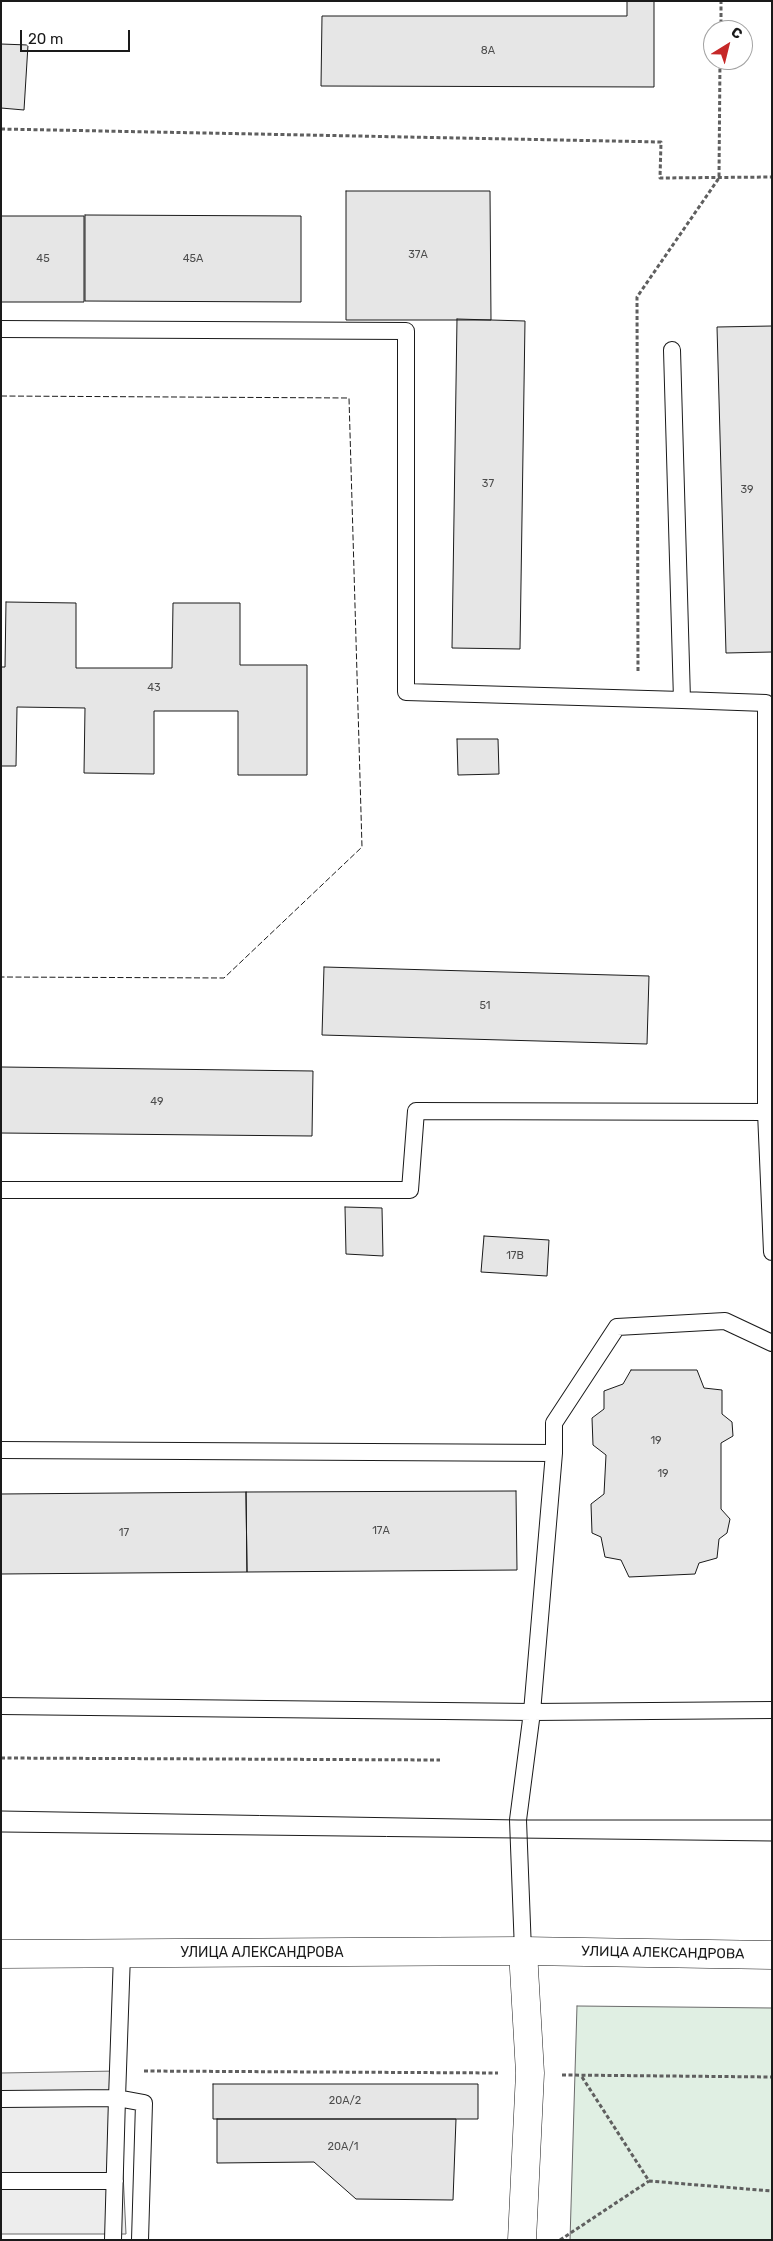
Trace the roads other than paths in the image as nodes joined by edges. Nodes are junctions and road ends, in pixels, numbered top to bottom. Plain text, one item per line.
1 (1, 329) edge
2 (672, 350) dead end
3 (682, 700) junction
4 (766, 1112) junction
5 (1, 1190) edge
6 (772, 1252) edge
7 (772, 1343) edge
8 (1, 1450) edge
9 (554, 1454) junction
10 (1, 1706) edge
11 (772, 1710) edge
12 (532, 1712) junction
13 (523, 1951) junction
14 (1, 1954) edge
15 (122, 1954) junction
16 (772, 1955) edge
17 (117, 2098) junction
18 (1, 2100) edge
19 (1, 2181) edge
20 (115, 2181) junction
21 (113, 2240) edge
22 (140, 2240) edge
23 (522, 2240) edge

1 - 3 lane
2 - 3 lane
3 - 4 lane
4 - 5 lane
4 - 6 lane
7 - 9 lane
8 - 9 lane
9 - 12 lane
10 - 12 lane
11 - 12 lane
12 - 13 lane
13 - 15 main road, УЛИЦА АЛЕКСАНДРОВА
13 - 16 main road, УЛИЦА АЛЕКСАНДРОВА
13 - 23 main road
14 - 15 main road, УЛИЦА АЛЕКСАНДРОВА
15 - 17 lane
17 - 18 lane
17 - 20 lane
17 - 22 lane
19 - 20 lane
20 - 21 lane

